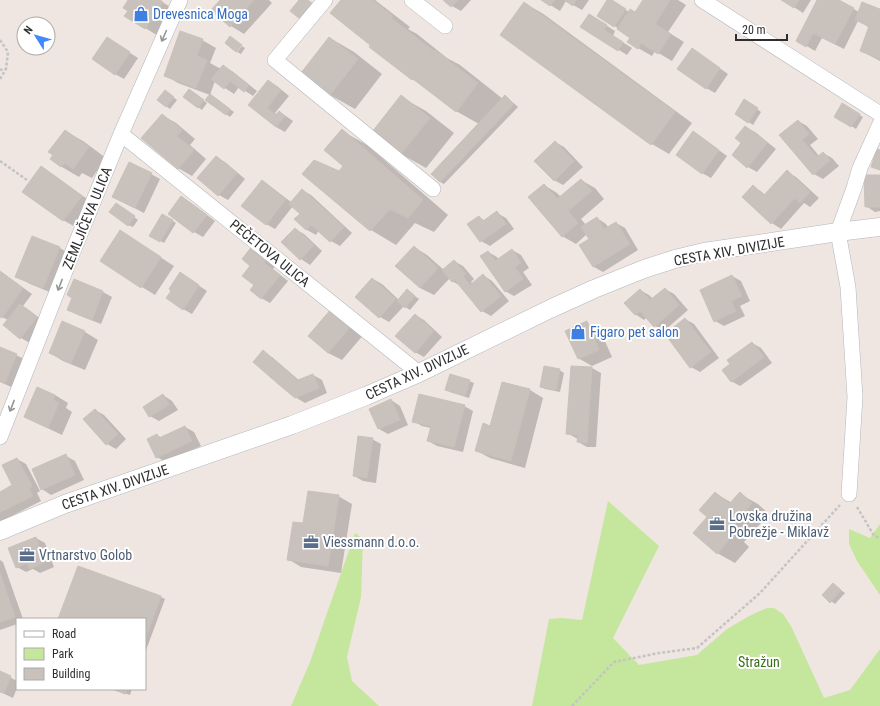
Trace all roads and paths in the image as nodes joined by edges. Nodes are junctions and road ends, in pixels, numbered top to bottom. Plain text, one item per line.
1 (180, 0) edge
2 (325, 0) edge
3 (412, 0) edge
4 (702, 0) edge
5 (445, 26) dead end
6 (0, 40) edge
7 (6, 69) junction
8 (0, 70) edge
9 (0, 79) edge
10 (880, 114) edge
11 (880, 124) edge
12 (121, 134) junction
13 (0, 161) edge
14 (27, 180) dead end
15 (433, 189) dead end
16 (880, 227) edge
17 (838, 232) junction
18 (418, 373) junction
19 (0, 437) edge
20 (849, 494) junction
21 (0, 531) edge
22 (880, 540) edge
23 (572, 706) edge

1 -> 12 street, ZEMLJIČEVA ULICA
2 - 15 street
3 - 5 street
4 - 10 street
6 - 7 path
7 - 8 path
7 - 9 path
11 - 17 street
12 - 18 street, PEČETOVA ULICA
12 -> 19 street, ZEMLJIČEVA ULICA
13 - 14 path
16 - 17 street, CESTA XIV. DIVIZIJE
17 - 18 street, CESTA XIV. DIVIZIJE
17 - 20 street
18 - 21 street, CESTA XIV. DIVIZIJE
20 - 22 path
20 - 23 path

